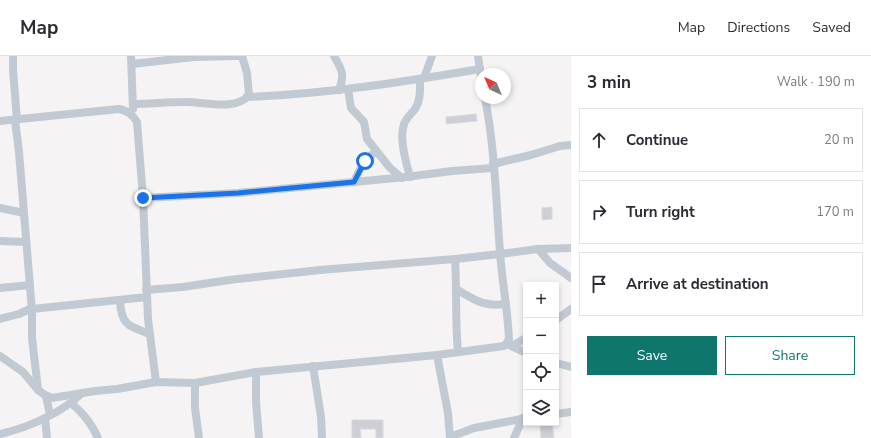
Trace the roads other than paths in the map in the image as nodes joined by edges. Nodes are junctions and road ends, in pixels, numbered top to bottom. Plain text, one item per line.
1 (13, 56) edge
2 (237, 56) edge
3 (242, 56) edge
4 (334, 56) edge
5 (432, 56) edge
6 (478, 56) edge
7 (132, 60) edge
8 (479, 68) edge
9 (475, 74) edge
10 (422, 79) junction
11 (348, 89) junction
12 (339, 90) junction
13 (247, 97) junction
14 (133, 104) junction
15 (486, 104) edge
16 (133, 115) junction
17 (16, 120) junction
18 (0, 121) edge
19 (571, 145) edge
20 (376, 151) junction
21 (493, 166) junction
22 (406, 177) junction
23 (354, 182) junction
24 (143, 198) junction
25 (0, 208) edge
26 (24, 213) junction
27 (0, 241) edge
28 (26, 242) junction
29 (571, 248) edge
30 (538, 249) junction
31 (500, 254) junction
32 (455, 259) junction
33 (571, 278) edge
34 (30, 285) junction
35 (0, 288) edge
36 (456, 289) junction
37 (146, 294) junction
38 (120, 300) junction
39 (506, 304) junction
40 (32, 309) junction
41 (571, 309) edge
42 (559, 318) edge
43 (0, 319) edge
44 (150, 334) junction
45 (523, 339) edge
46 (510, 345) junction
47 (458, 352) junction
48 (523, 352) edge
49 (438, 355) junction
50 (0, 356) edge
51 (571, 359) edge
52 (313, 366) junction
53 (568, 366) edge
54 (256, 372) junction
55 (156, 382) junction
56 (195, 383) junction
57 (38, 390) junction
58 (82, 394) junction
59 (46, 396) junction
60 (71, 403) junction
61 (571, 412) edge
62 (559, 414) edge
63 (47, 416) junction
64 (523, 418) edge
65 (523, 420) edge
66 (0, 434) edge
67 (47, 438) edge
68 (98, 438) edge
69 (199, 438) edge
70 (259, 438) edge
71 (322, 438) edge
72 (450, 438) edge
73 (514, 438) edge

1 - 17 street
2 - 7 street
3 - 13 street
4 - 12 street
5 - 10 street
6 - 8 street
7 - 14 street
9 - 10 street
10 - 11 street
10 - 22 street
11 - 12 street
11 - 20 street
12 - 13 street
13 - 14 street
14 - 16 street
15 - 21 street
16 - 17 street
16 - 24 street
17 - 18 street
17 - 26 street
19 - 21 street
20 - 22 street
20 - 23 street
21 - 22 street
21 - 31 street
22 - 23 street
23 - 24 street
24 - 37 street
25 - 26 street
26 - 28 street
27 - 28 street
28 - 34 street
29 - 30 street
30 - 31 street
30 - 33 street
31 - 32 street
31 - 39 street
32 - 36 street
32 - 37 street
34 - 35 street
34 - 40 street
36 - 39 street
36 - 47 street
37 - 38 street
37 - 44 street
38 - 40 street
38 - 44 street
39 - 46 street
40 - 43 street
40 - 57 street
41 - 42 street
44 - 55 street
45 - 46 street
46 - 47 street
46 - 48 street
47 - 49 street
49 - 52 street
49 - 72 street
50 - 57 street
51 - 53 street
52 - 54 street
52 - 71 street
54 - 56 street
54 - 70 street
55 - 56 street
55 - 58 street
56 - 69 street
57 - 59 street
58 - 59 street
58 - 60 street
59 - 63 street
60 - 63 street
60 - 68 street
61 - 62 street
63 - 66 street
63 - 67 street
64 - 72 street
65 - 73 street

